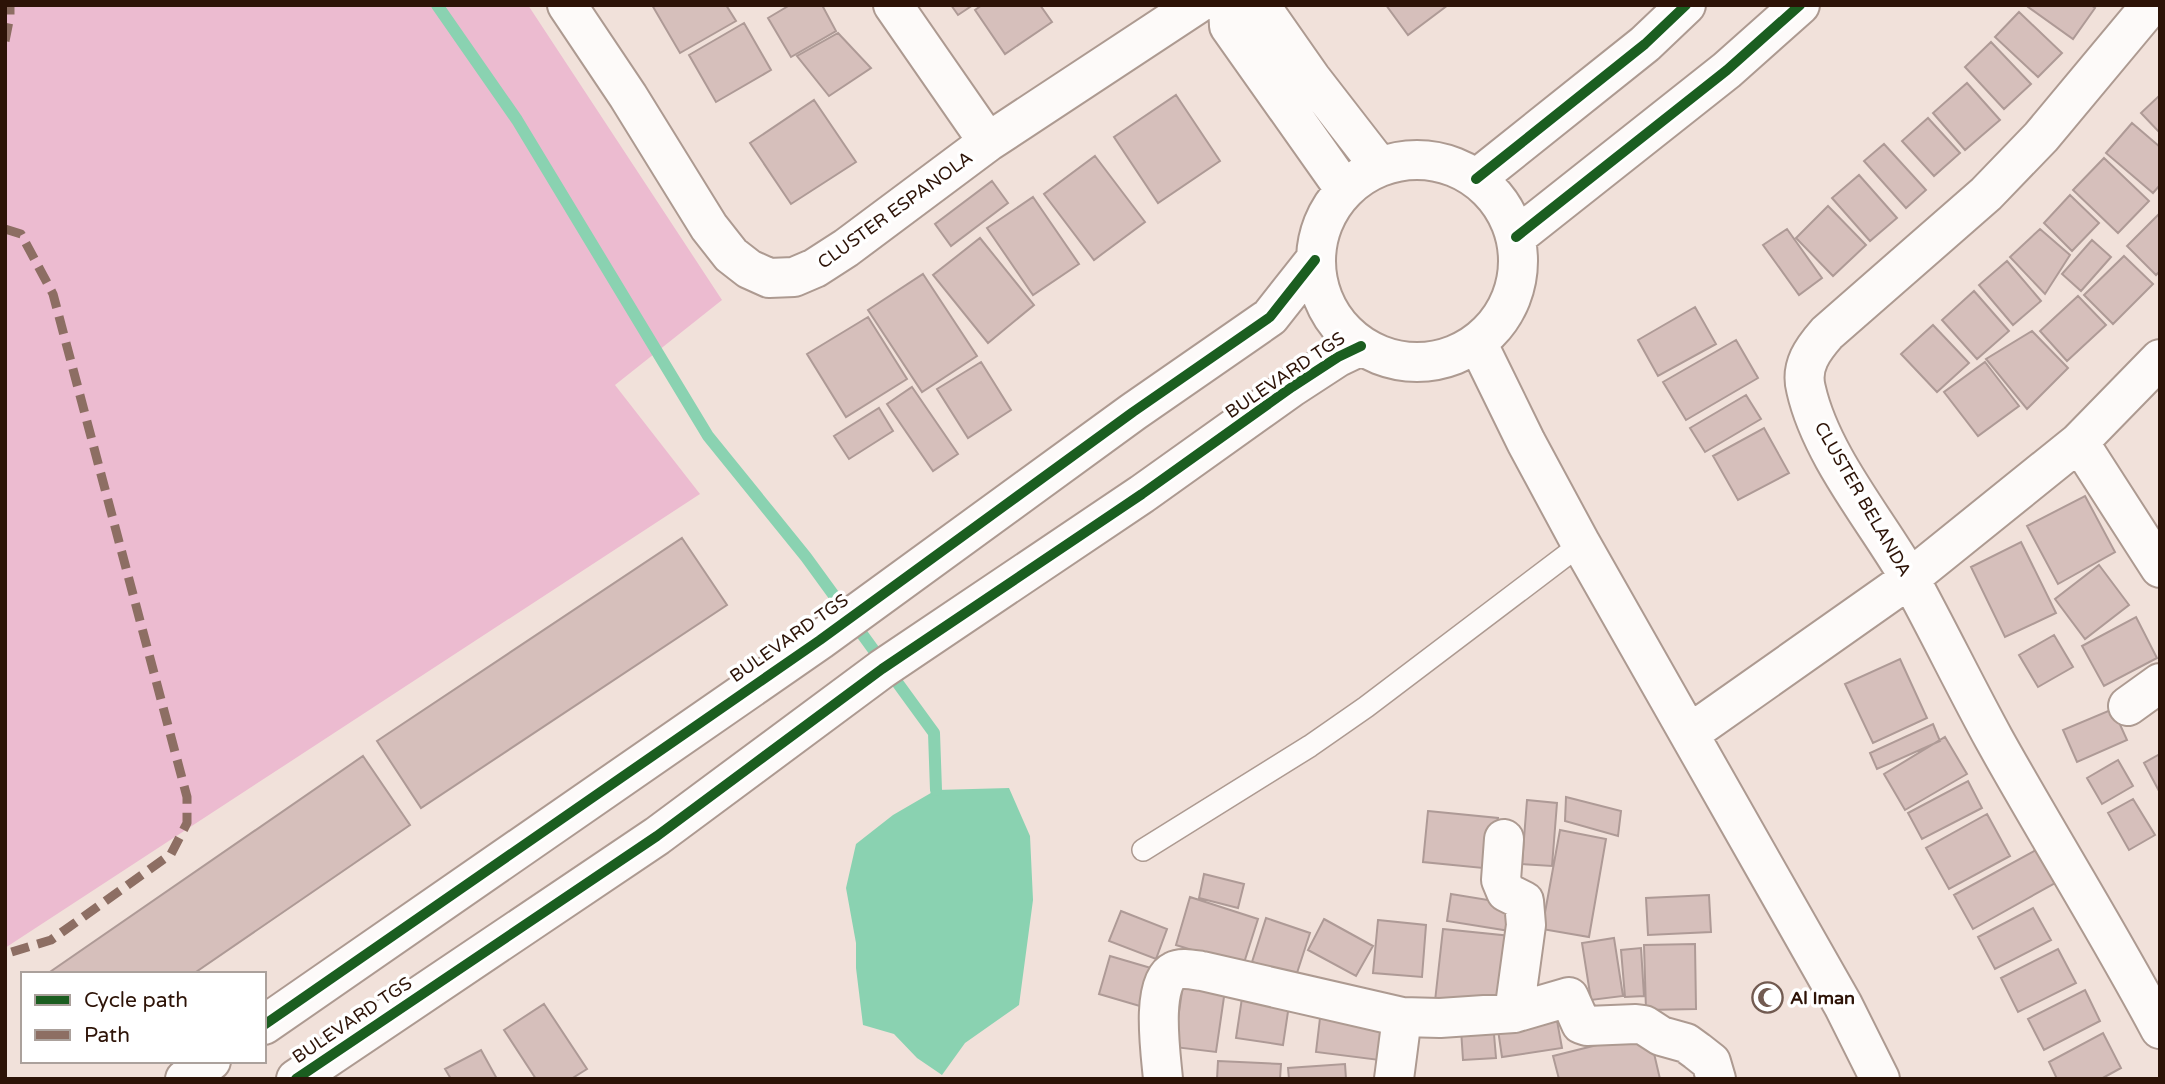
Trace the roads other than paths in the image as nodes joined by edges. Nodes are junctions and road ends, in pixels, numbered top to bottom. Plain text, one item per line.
1 (566, 5) edge
2 (892, 5) edge
3 (1196, 5) edge
4 (1228, 5) edge
5 (1261, 5) edge
6 (1686, 5) edge
7 (1800, 5) edge
8 (2151, 5) edge
9 (988, 142) junction
10 (1380, 167) junction
11 (1476, 180) junction
12 (1345, 190) junction
13 (1516, 237) junction
14 (1315, 260) junction
15 (1477, 342) junction
16 (1361, 346) junction
17 (2160, 359) edge
18 (2079, 442) junction
19 (1581, 544) junction
20 (2160, 568) edge
21 (1909, 579) junction
22 (828, 634) junction
23 (869, 679) junction
24 (2160, 683) edge
25 (2128, 706) dead end
26 (1689, 734) junction
27 (1504, 839) dead end
28 (1143, 849) dead end
29 (2149, 983) edge
30 (1514, 1013) junction
31 (1402, 1017) junction
32 (266, 1024) edge
33 (2160, 1030) edge
34 (208, 1063) edge
35 (185, 1079) edge
36 (296, 1079) edge
37 (1163, 1079) edge
38 (1394, 1079) edge
39 (1716, 1079) edge
40 (1880, 1079) edge

1 - 9 street, CLUSTER ESPANOLA
2 - 9 street
3 - 9 street, CLUSTER ESPANOLA
4 - 12 street
5 - 10 street
6 - 11 street
7 - 13 street
8 - 21 street, CLUSTER BELANDA
10 - 11 street
10 - 12 street
11 - 13 street
12 - 14 street
13 - 15 street
14 - 16 street
14 - 22 street, BULEVARD TGS
15 - 16 street
15 - 19 street
16 - 23 street, BULEVARD TGS
17 - 18 street
18 - 20 street
18 - 21 street
19 - 26 street
19 - 28 lane
21 - 26 street
21 - 29 street, CLUSTER BELANDA
22 - 23 street
22 - 32 street, BULEVARD TGS
23 - 36 street, BULEVARD TGS
24 - 25 street
26 - 40 street
27 - 30 street
29 - 33 street, CLUSTER BELANDA
30 - 31 street
30 - 39 street
31 - 37 street
31 - 38 street
34 - 35 street

